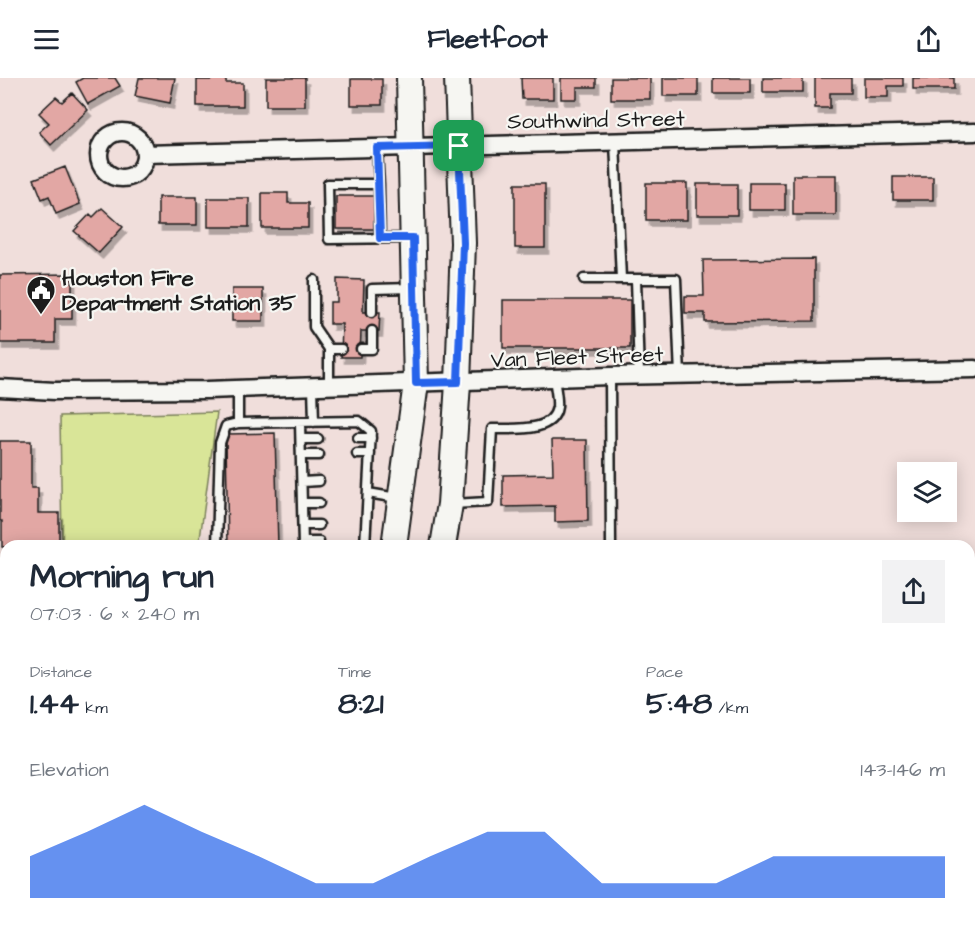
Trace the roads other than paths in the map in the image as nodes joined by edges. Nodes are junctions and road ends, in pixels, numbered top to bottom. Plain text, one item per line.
1 (409, 78) edge
2 (457, 78) edge
3 (975, 132) edge
4 (615, 141) junction
5 (459, 146) junction
6 (412, 147) junction
7 (377, 148) junction
8 (145, 154) dead end
9 (379, 184) junction
10 (380, 238) junction
11 (413, 238) junction
12 (584, 279) dead end
13 (621, 279) junction
14 (636, 279) junction
15 (314, 280) dead end
16 (414, 288) junction
17 (372, 312) dead end
18 (372, 332) dead end
19 (329, 349) junction
20 (341, 349) dead end
21 (361, 349) dead end
22 (975, 369) edge
23 (610, 376) junction
24 (680, 376) junction
25 (639, 377) junction
26 (554, 378) junction
27 (458, 382) junction
28 (416, 383) junction
29 (321, 386) junction
30 (0, 388) edge
31 (238, 389) junction
32 (314, 422) junction
33 (238, 423) junction
34 (300, 423) junction
35 (357, 438) dead end
36 (371, 438) junction
37 (301, 439) junction
38 (318, 439) dead end
39 (357, 454) dead end
40 (370, 454) junction
41 (301, 455) junction
42 (319, 455) dead end
43 (369, 480) junction
44 (319, 481) dead end
45 (357, 481) dead end
46 (302, 482) junction
47 (368, 497) junction
48 (400, 499) junction
49 (357, 502) dead end
50 (302, 503) junction
51 (319, 503) dead end
52 (450, 504) junction
53 (303, 525) junction
54 (319, 525) dead end
55 (217, 540) edge
56 (303, 540) edge
57 (363, 540) edge
58 (395, 540) edge
59 (444, 540) edge
60 (610, 540) edge

1 - 6 main road
2 - 5 main road
3 - 4 street, Southwind Street
4 - 5 street, Southwind Street
4 - 13 lane
5 - 6 street, Southwind Street
5 - 27 main road
6 - 7 street, Southwind Street
6 - 11 main road
7 - 8 street, Southwind Street
7 - 9 lane
9 - 10 lane
9 - 10 lane
10 - 11 lane
11 - 16 main road
12 - 13 lane
13 - 14 lane
14 - 24 lane
14 - 25 lane
15 - 19 lane
16 - 17 lane
16 - 28 main road
18 - 21 lane
19 - 20 lane
19 - 29 lane
22 - 24 street, Van Fleet Street
23 - 25 street, Van Fleet Street
23 - 26 street, Van Fleet Street
23 - 60 lane
24 - 25 street, Van Fleet Street
26 - 27 street, Van Fleet Street
26 - 52 lane
27 - 28 street, Van Fleet Street
27 - 52 main road
28 - 29 street, Van Fleet Street
28 - 48 main road
29 - 31 street, Van Fleet Street
29 - 32 lane
30 - 31 street, Van Fleet Street
31 - 33 lane
32 - 34 lane
32 - 36 lane
33 - 34 lane
33 - 55 lane
34 - 37 lane
35 - 36 lane
36 - 40 lane
37 - 38 lane
37 - 41 lane
39 - 40 lane
40 - 43 lane
41 - 42 lane
41 - 46 lane
43 - 45 lane
43 - 47 lane
44 - 46 lane
46 - 50 lane
47 - 48 lane
47 - 49 lane
47 - 57 lane
48 - 58 main road
50 - 51 lane
50 - 53 lane
52 - 59 main road
53 - 54 lane
53 - 56 lane

